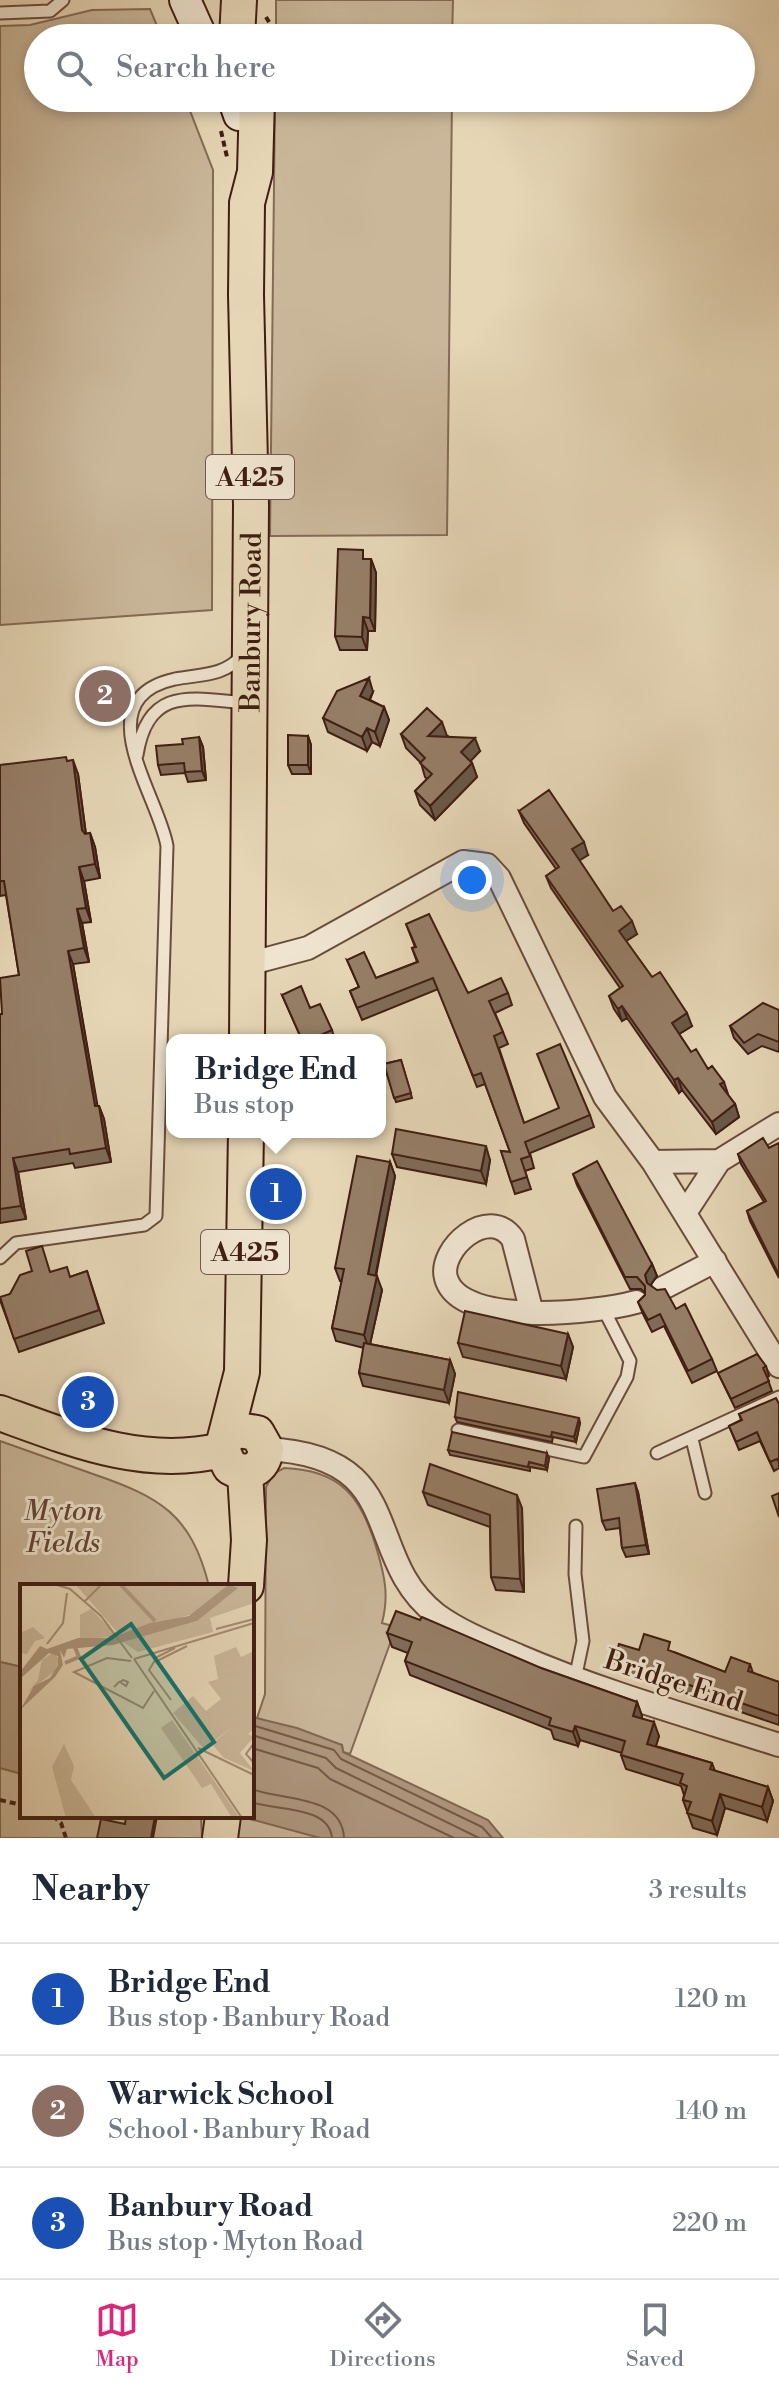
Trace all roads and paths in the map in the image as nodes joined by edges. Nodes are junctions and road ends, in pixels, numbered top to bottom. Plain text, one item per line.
1 (63, 0) edge
2 (185, 0) edge
3 (239, 0) edge
4 (258, 0) edge
5 (0, 13) edge
6 (196, 24) edge
7 (238, 24) edge
8 (258, 24) edge
9 (241, 112) edge
10 (250, 645) junction
11 (250, 703) junction
12 (137, 755) junction
13 (248, 964) junction
14 (247, 1034) edge
15 (779, 1124) edge
16 (246, 1138) edge
17 (719, 1161) junction
18 (653, 1162) junction
19 (685, 1213) junction
20 (0, 1258) edge
21 (715, 1261) junction
22 (663, 1288) edge
23 (636, 1302) edge
24 (604, 1310) junction
25 (532, 1313) junction
26 (779, 1366) edge
27 (779, 1397) edge
28 (0, 1413) edge
29 (458, 1430) edge
30 (692, 1439) junction
31 (243, 1448) junction
32 (657, 1453) dead end
33 (705, 1493) dead end
34 (576, 1526) dead end
35 (246, 1584) edge
36 (575, 1679) junction
37 (779, 1745) edge
38 (0, 1800) edge
39 (20, 1805) edge
40 (55, 1818) edge
41 (223, 1818) edge
42 (66, 1838) edge
43 (220, 1838) edge

1 - 5 lane
2 - 6 street
3 - 7 main road
4 - 8 main road
9 - 10 main road, Banbury Road / A425
10 - 11 main road, Banbury Road / A425
10 - 12 lane
11 - 12 lane
11 - 13 main road, Banbury Road / A425
12 - 20 lane
13 - 14 main road, Banbury Road / A425
13 - 18 street
15 - 17 street
16 - 31 main road, A425
17 - 18 street
17 - 19 street
18 - 19 street
19 - 21 street
21 - 22 street
21 - 26 street
23 - 24 street
24 - 25 street
24 - 29 lane
25 - 25 street
27 - 30 lane
28 - 31 main road
30 - 32 lane
30 - 33 lane
31 - 35 main road, A425
31 - 36 street, Bridge End
34 - 36 lane
36 - 37 street, Bridge End
38 - 39 path
40 - 42 path
41 - 43 main road

